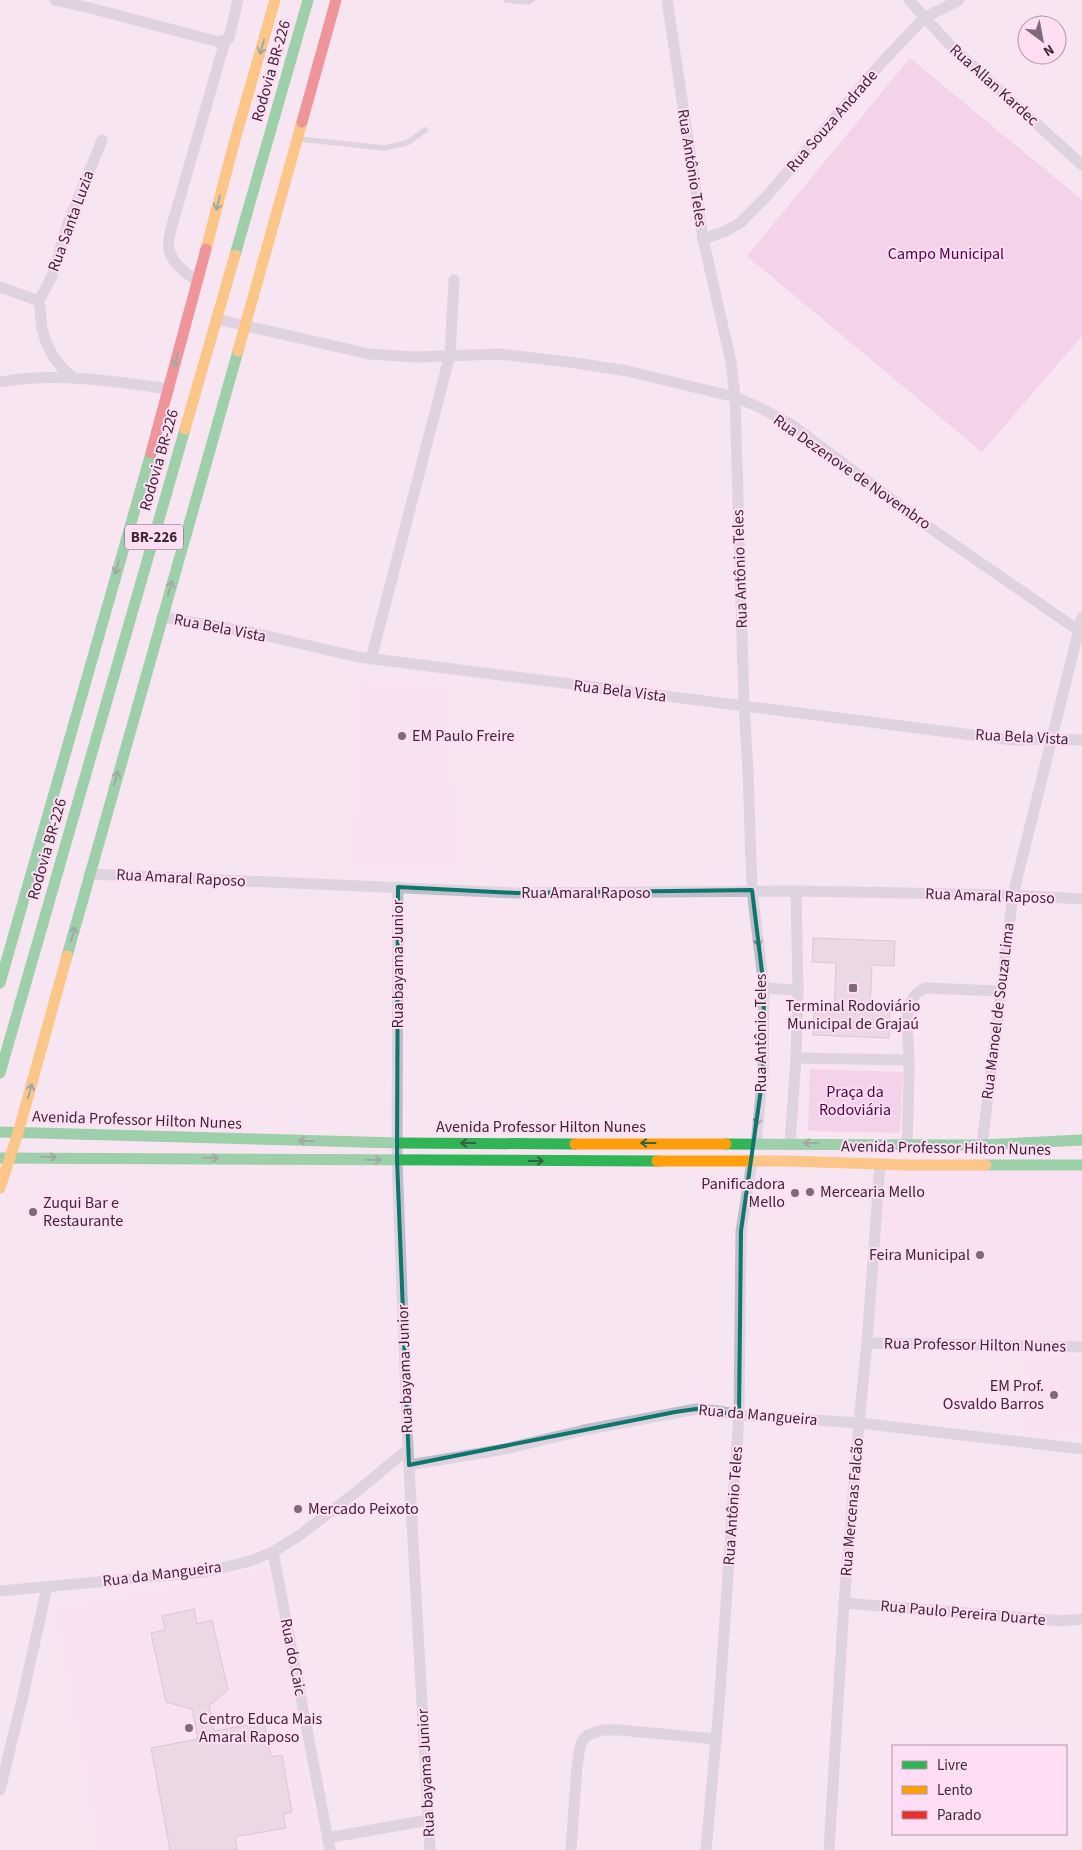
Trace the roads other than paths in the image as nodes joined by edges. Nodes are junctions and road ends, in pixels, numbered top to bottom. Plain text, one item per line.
1 (55, 0) edge
2 (238, 0) edge
3 (275, 0) edge
4 (308, 0) edge
5 (336, 0) edge
6 (506, 0) edge
7 (532, 0) edge
8 (667, 0) edge
9 (910, 0) edge
10 (959, 0) edge
11 (95, 4) edge
12 (924, 18) junction
13 (225, 41) junction
14 (425, 130) dead end
15 (298, 138) junction
16 (102, 140) dead end
17 (1082, 165) edge
18 (703, 239) junction
19 (454, 280) dead end
20 (197, 281) junction
21 (0, 287) edge
22 (39, 301) junction
23 (216, 319) junction
24 (246, 327) junction
25 (450, 355) junction
26 (74, 378) junction
27 (0, 382) edge
28 (168, 389) junction
29 (735, 397) junction
30 (162, 617) junction
31 (1082, 617) edge
32 (1078, 630) junction
33 (371, 659) junction
34 (744, 704) junction
35 (1053, 739) junction
36 (1082, 740) edge
37 (89, 874) junction
38 (398, 887) junction
39 (752, 890) junction
40 (796, 891) junction
41 (1013, 895) junction
42 (1082, 899) edge
43 (0, 983) edge
44 (764, 988) junction
45 (798, 990) junction
46 (1000, 991) junction
47 (796, 1058) junction
48 (909, 1060) junction
49 (0, 1074) edge
50 (0, 1132) edge
51 (18, 1133) junction
52 (1082, 1140) edge
53 (398, 1143) junction
54 (756, 1143) junction
55 (790, 1143) junction
56 (907, 1144) junction
57 (982, 1144) junction
58 (5, 1157) edge
59 (397, 1160) junction
60 (788, 1161) junction
61 (752, 1162) junction
62 (880, 1164) junction
63 (908, 1164) junction
64 (980, 1165) junction
65 (1082, 1165) edge
66 (0, 1188) edge
67 (867, 1343) junction
68 (1082, 1347) edge
69 (739, 1415) junction
70 (859, 1423) junction
71 (408, 1449) junction
72 (1082, 1449) edge
73 (409, 1465) junction
74 (272, 1552) junction
75 (47, 1587) junction
76 (0, 1591) edge
77 (844, 1604) junction
78 (1082, 1619) edge
79 (716, 1740) junction
80 (0, 1790) edge
81 (428, 1820) junction
82 (327, 1838) junction
83 (330, 1850) edge
84 (430, 1850) edge
85 (571, 1850) edge
86 (706, 1850) edge
87 (829, 1850) edge

1 - 11 street
2 - 13 street
3 -> 20 main road
4 - 23 main road, Rodovia BR-226 / BR-226
5 - 15 main road
6 - 7 lane
8 - 18 street, Rua Antônio Teles
9 - 12 street, Rua Allan Kardec
10 - 12 street, Rua Souza Andrade
11 - 13 street
12 - 17 street, Rua Allan Kardec
12 - 18 street, Rua Souza Andrade
13 - 20 street
14 - 15 lane
15 - 24 main road
16 - 22 street, Rua Santa Luzia
18 - 29 street, Rua Antônio Teles
19 - 25 street
20 -> 28 main road
21 - 22 street
22 - 26 street
23 - 24 street, Rua Dezenove de Novembro
23 - 49 main road, Rodovia BR-226 / BR-226
24 - 25 street, Rua Dezenove de Novembro
30 -> 24 main road
25 - 29 street, Rua Dezenove de Novembro
25 - 33 street
26 - 27 street
26 - 28 street
28 -> 43 main road
29 - 32 street, Rua Dezenove de Novembro
29 - 34 street, Rua Antônio Teles
30 - 33 street, Rua Bela Vista
37 -> 30 main road
31 - 32 street, Rua Manoel de Souza Lima
32 - 35 street, Rua Manoel de Souza Lima
33 - 34 street, Rua Bela Vista
34 - 35 street, Rua Bela Vista
34 - 39 street, Rua Antônio Teles
35 - 36 street, Rua Bela Vista
35 - 41 street, Rua Manoel de Souza Lima
37 - 38 street, Rua Amaral Raposo
51 -> 37 main road
38 - 39 street, Rua Amaral Raposo
38 - 53 street, Rua bayama Junior
39 - 40 street, Rua Amaral Raposo
39 -> 44 street, Rua Antônio Teles
40 - 41 street, Rua Amaral Raposo
40 - 45 street, Rua Antônio Teles
41 - 42 street, Rua Amaral Raposo
41 - 46 street, Rua Manoel de Souza Lima
44 - 45 street
44 -> 54 street, Rua Antônio Teles
45 - 47 street, Rua Antônio Teles
46 - 48 street
46 - 57 street, Rua Manoel de Souza Lima
47 - 48 street
47 - 55 street, Rua Antônio Teles
48 - 56 street
50 - 51 main road, Avenida Professor Hilton Nunes
53 -> 51 main road, Avenida Professor Hilton Nunes
51 - 58 main road
52 - 57 main road, Avenida Professor Hilton Nunes
54 -> 53 main road, Avenida Professor Hilton Nunes
53 - 59 street, Rua bayama Junior
54 - 55 main road, Avenida Professor Hilton Nunes
54 - 61 main road
56 -> 55 main road, Avenida Professor Hilton Nunes
55 - 60 main road
56 - 57 main road, Avenida Professor Hilton Nunes
56 - 63 main road
57 - 64 main road
58 -> 59 main road, Avenida Professor Hilton Nunes
58 - 66 main road
59 -> 61 main road, Avenida Professor Hilton Nunes
59 - 71 street, Rua bayama Junior
60 - 61 main road, Avenida Professor Hilton Nunes
60 - 62 main road, Avenida Professor Hilton Nunes
61 - 69 street, Rua Antônio Teles
62 - 63 main road, Avenida Professor Hilton Nunes
62 - 67 street, Rua Mercenas Falcão
63 - 64 main road, Avenida Professor Hilton Nunes
64 - 65 main road, Avenida Professor Hilton Nunes
67 - 68 street, Rua Professor Hilton Nunes
67 - 70 street, Rua Mercenas Falcão
69 - 70 street, Rua da Mangueira
69 - 73 street, Rua da Mangueira
69 - 79 street, Rua Antônio Teles
70 - 72 street, Rua da Mangueira
70 - 77 street, Rua Mercenas Falcão
71 - 73 street, Rua bayama Junior
71 - 74 street, Rua da Mangueira
73 - 81 street, Rua bayama Junior
74 - 75 street, Rua da Mangueira
74 - 82 street, Rua do Caic
75 - 76 street, Rua da Mangueira
75 - 80 street
77 - 78 street, Rua Paulo Pereira Duarte
77 - 87 street, Rua Mercenas Falcão
79 - 85 street
79 - 86 street, Rua Antônio Teles
81 - 82 street
81 - 84 street, Rua bayama Junior
82 - 83 street, Rua do Caic

